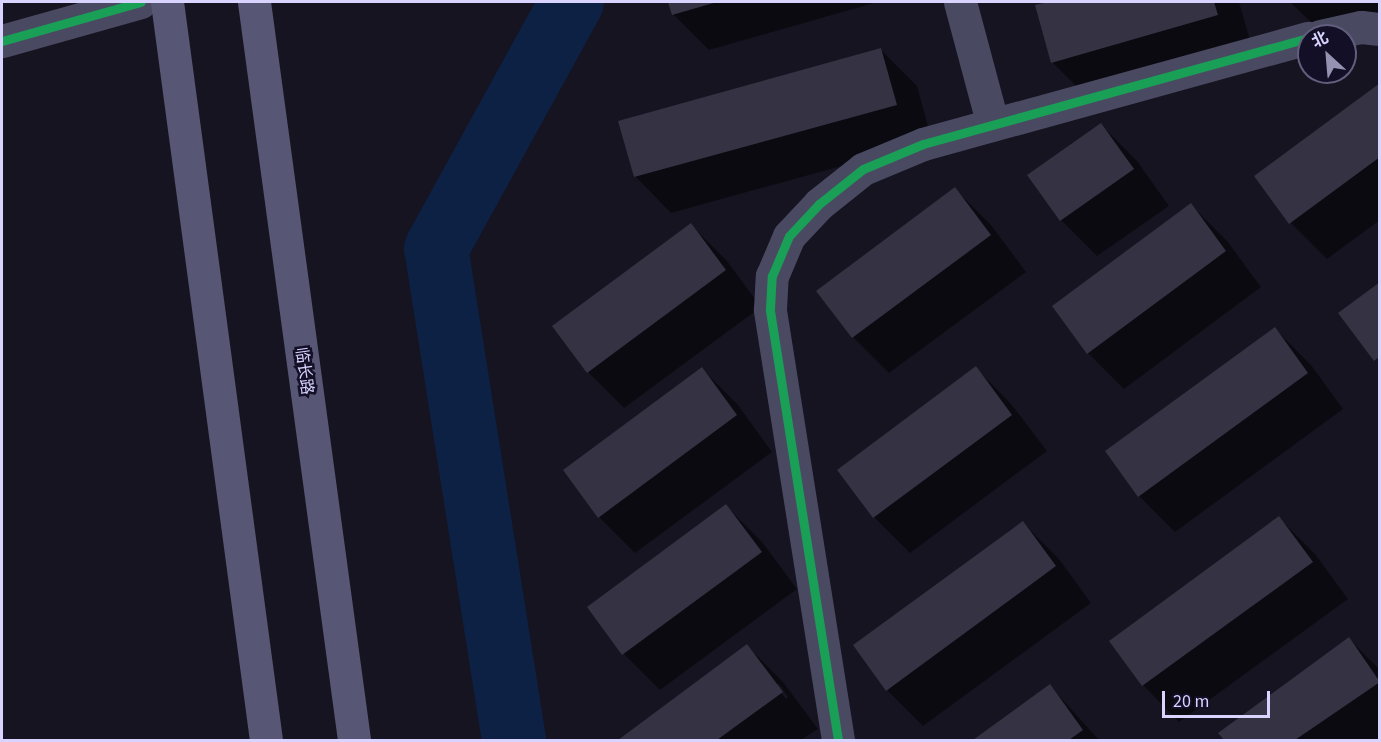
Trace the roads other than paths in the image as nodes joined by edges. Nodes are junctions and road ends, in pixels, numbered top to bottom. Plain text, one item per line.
1 (141, 2) edge
2 (167, 2) edge
3 (254, 2) edge
4 (960, 2) edge
5 (1357, 28) edge
6 (1380, 29) edge
7 (2, 41) edge
8 (1297, 41) edge
9 (993, 125) junction
10 (266, 741) edge
11 (354, 741) edge
12 (838, 741) edge

1 - 7 street
2 - 10 main road
3 - 11 main road, 临长路
4 - 9 street
5 - 6 street
8 - 9 street
9 - 12 street

